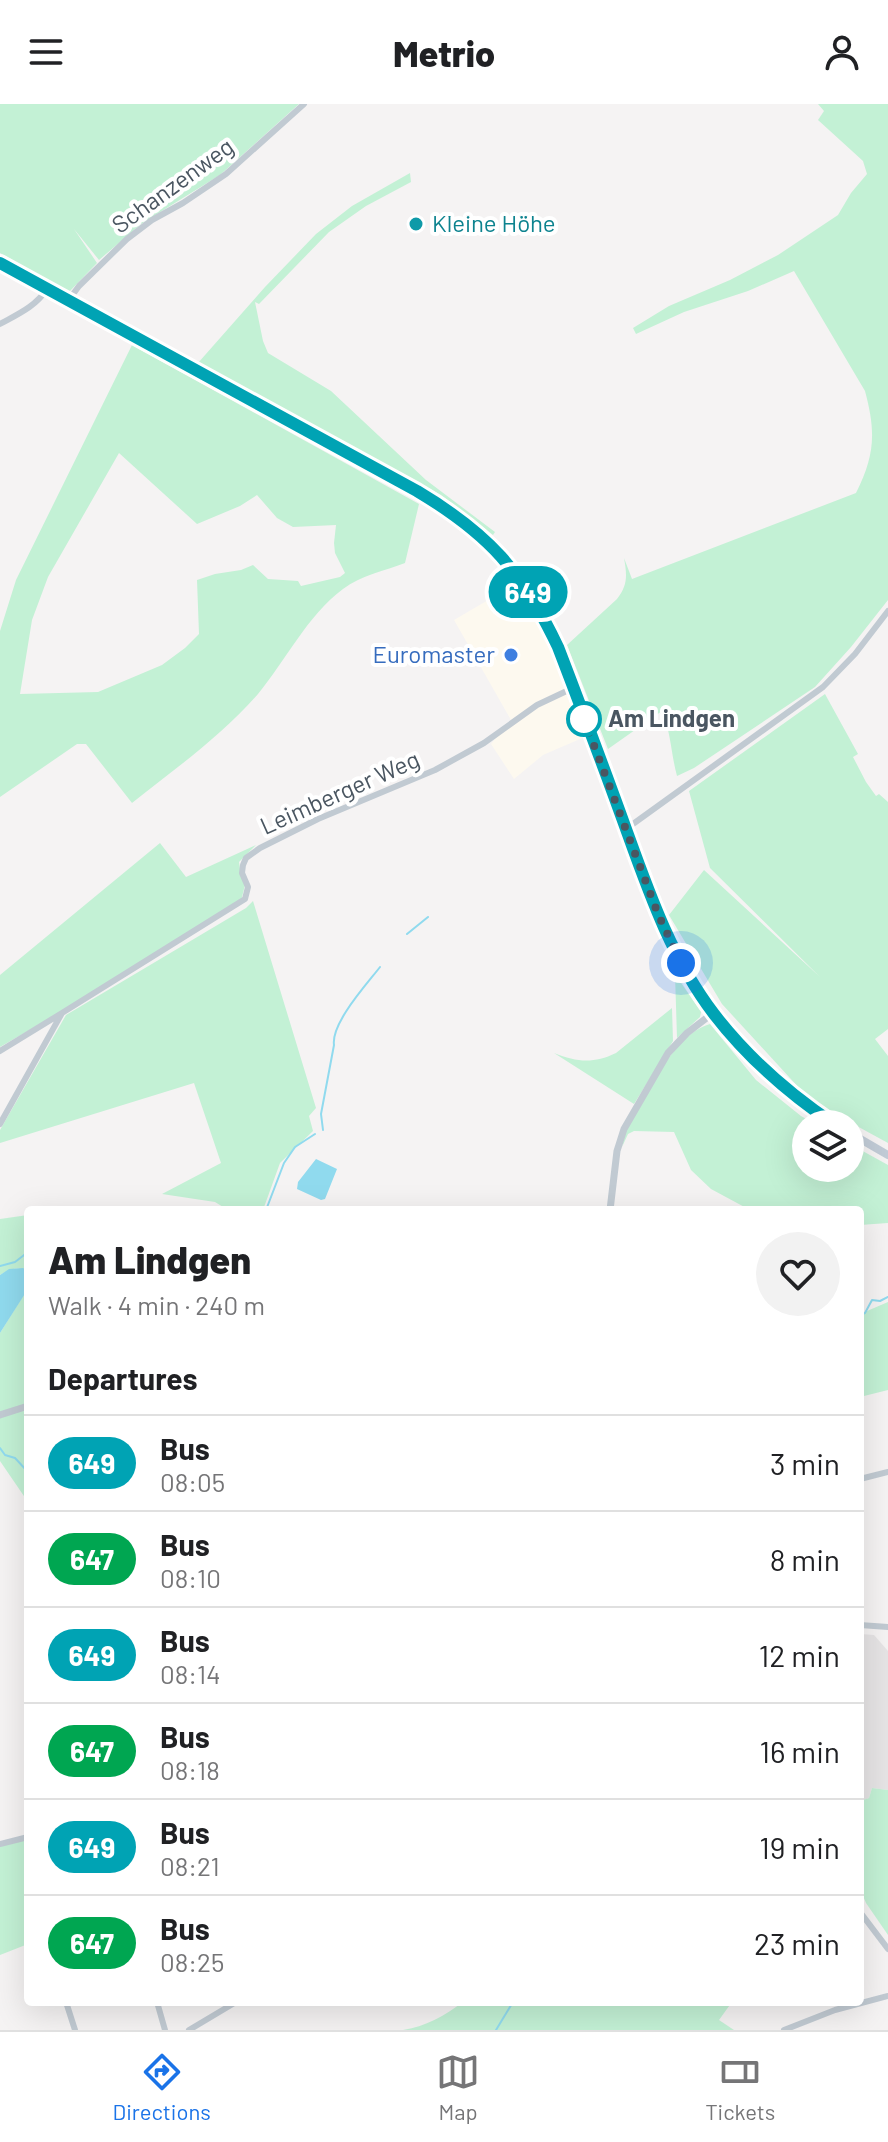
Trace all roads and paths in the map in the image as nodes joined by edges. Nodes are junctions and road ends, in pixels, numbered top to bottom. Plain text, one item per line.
1 (304, 104) edge
2 (0, 264) edge
3 (47, 289) junction
4 (68, 301) junction
5 (0, 324) edge
6 (888, 611) edge
7 (573, 688) junction
8 (626, 829) junction
9 (62, 1013) junction
10 (713, 1013) junction
11 (0, 1051) edge
12 (815, 1110) edge
13 (0, 1124) edge
14 (864, 1141) edge
15 (888, 1155) edge
16 (610, 1206) edge
17 (24, 1407) edge
18 (0, 1415) edge
19 (888, 1472) edge
20 (864, 1478) edge
21 (864, 1625) edge
22 (888, 1627) edge
23 (24, 1838) edge
24 (0, 1844) edge
25 (864, 1917) edge
26 (888, 1949) edge
27 (888, 1996) edge
28 (864, 2002) edge
29 (67, 2006) edge
30 (158, 2006) edge
31 (229, 2006) edge
32 (850, 2006) edge
33 (75, 2030) edge
34 (165, 2030) edge
35 (189, 2030) edge
36 (784, 2030) edge

1 - 4 street, Schanzenweg
2 - 3 main road
3 - 4 main road
3 - 5 street
4 - 7 main road
6 - 8 street
7 - 8 main road
7 - 9 street, Leimberger Weg
8 - 10 main road
9 - 11 street
9 - 13 street, Leimberger Weg
10 - 12 main road
10 - 16 street
14 - 15 main road
17 - 18 street
19 - 20 street
21 - 22 street
23 - 24 street
25 - 26 street
27 - 28 street
29 - 33 street
30 - 34 street
31 - 35 street
32 - 36 street

